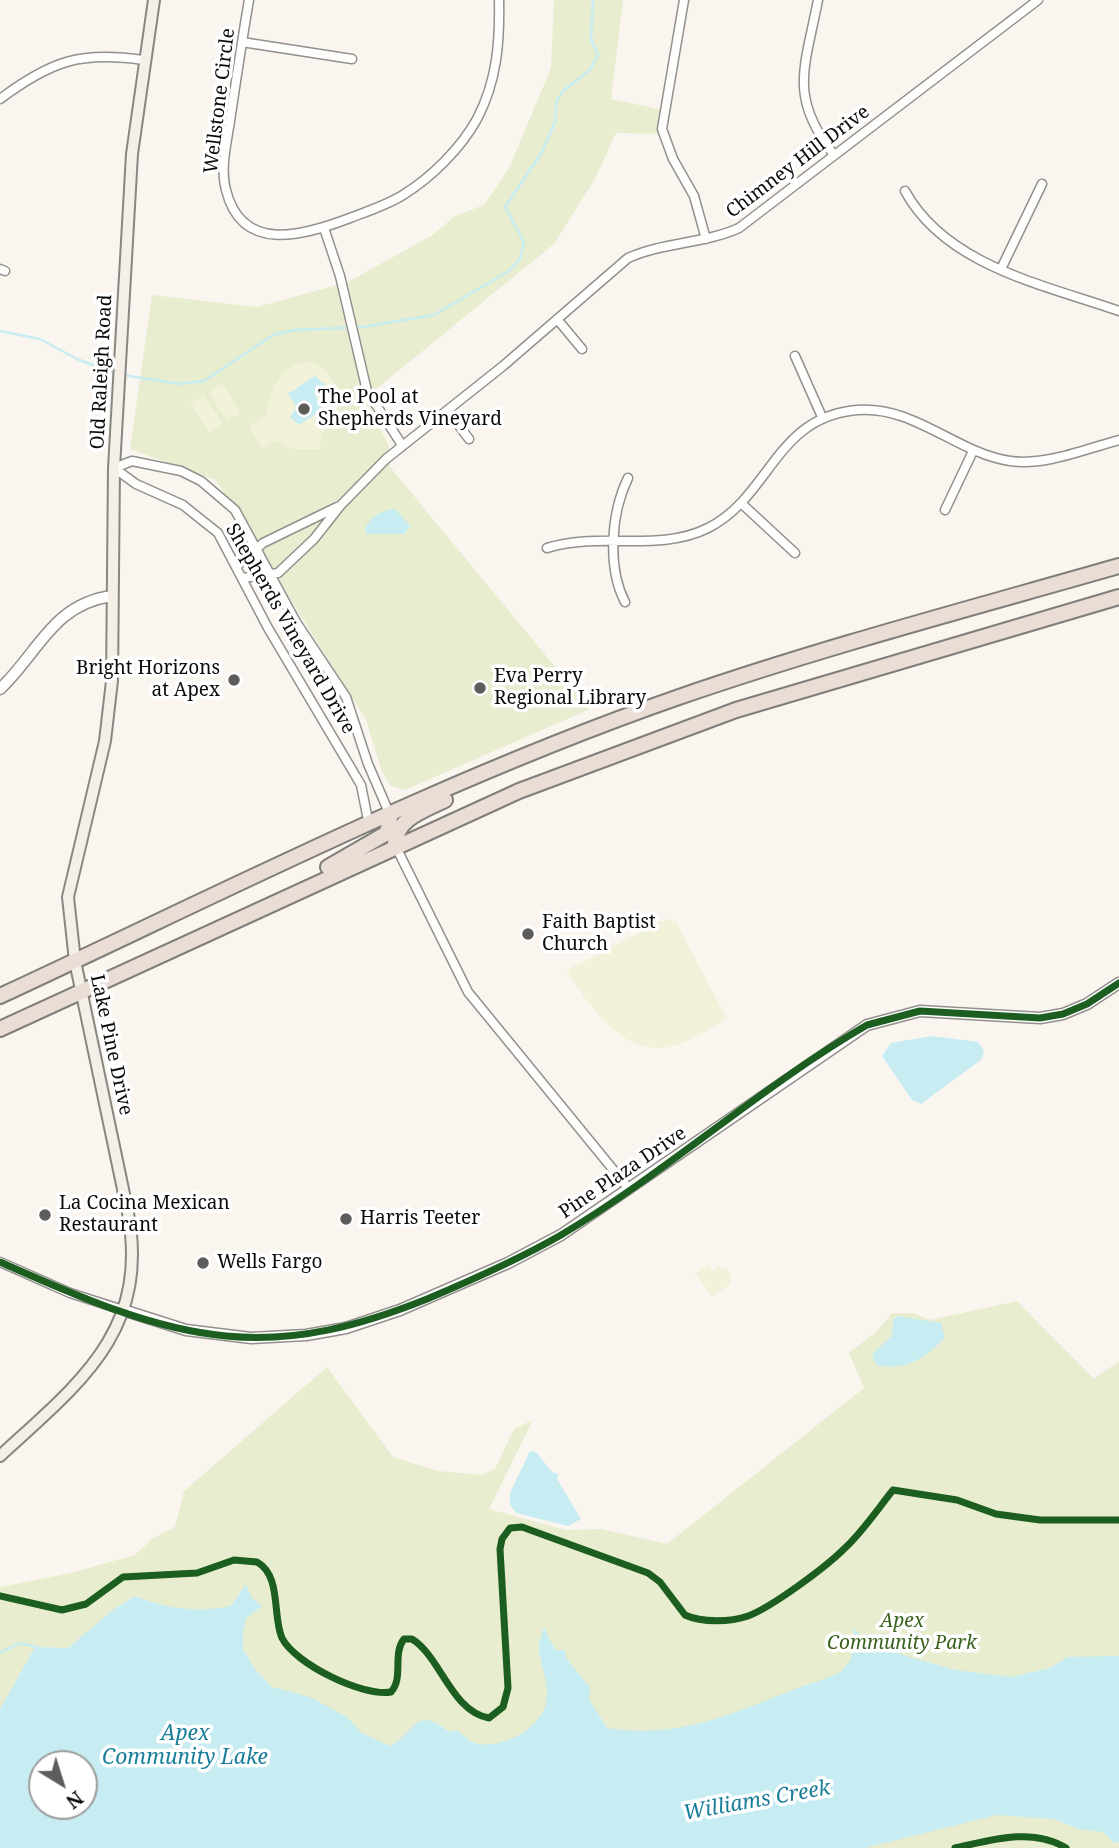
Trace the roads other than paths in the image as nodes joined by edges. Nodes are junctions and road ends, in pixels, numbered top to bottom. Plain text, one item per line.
1 (154, 0) edge
2 (249, 0) edge
3 (499, 0) edge
4 (684, 0) edge
5 (818, 0) edge
6 (1038, 0) edge
7 (242, 42) junction
8 (352, 59) dead end
9 (144, 60) junction
10 (0, 99) edge
11 (834, 155) junction
12 (1042, 184) dead end
13 (905, 191) dead end
14 (324, 228) junction
15 (706, 239) junction
16 (1001, 269) junction
17 (1119, 311) edge
18 (557, 319) junction
19 (582, 348) dead end
20 (795, 355) dead end
21 (448, 411) junction
22 (822, 417) junction
23 (470, 439) dead end
24 (1119, 440) edge
25 (402, 445) junction
26 (973, 451) junction
27 (114, 468) junction
28 (628, 478) dead end
29 (741, 503) junction
30 (340, 506) junction
31 (945, 510) dead end
32 (615, 540) junction
33 (257, 547) junction
34 (547, 548) dead end
35 (795, 553) dead end
36 (237, 566) junction
37 (1119, 566) edge
38 (271, 575) junction
39 (243, 578) junction
40 (1119, 588) edge
41 (112, 597) junction
42 (1119, 597) edge
43 (625, 602) dead end
44 (1014, 627) junction
45 (0, 689) edge
46 (524, 759) junction
47 (390, 816) junction
48 (360, 829) junction
49 (395, 845) junction
50 (291, 894) junction
51 (75, 961) junction
52 (1119, 982) edge
53 (82, 990) junction
54 (0, 996) edge
55 (0, 1029) edge
56 (629, 1189) junction
57 (0, 1262) edge
58 (123, 1310) junction
59 (0, 1456) edge

1 - 9 main road, Old Raleigh Road
2 - 7 street, Wellstone Circle
3 - 14 street, Wellstone Circle
4 - 15 street
5 - 11 street
6 - 11 street, Chimney Hill Drive
7 - 8 street
7 - 14 street, Wellstone Circle
9 - 10 street
9 - 27 main road, Old Raleigh Road
11 - 15 street, Chimney Hill Drive
12 - 16 street
13 - 16 street
14 - 25 street
15 - 18 street, Chimney Hill Drive
16 - 17 street
18 - 19 street
18 - 21 street, Chimney Hill Drive
20 - 22 street
21 - 23 street
21 - 25 street, Chimney Hill Drive
22 - 26 street
22 - 29 street
24 - 26 street
25 - 30 street, Chimney Hill Drive
26 - 31 street
27 - 33 street, Shepherds Vineyard Drive
27 - 36 street, Shepherds Vineyard Drive
27 - 41 main road, Old Raleigh Road
28 - 32 street
29 - 32 street
29 - 35 street
30 - 33 street, Chimney Hill Drive
30 - 38 street, Chimney Hill Drive
32 - 34 street
32 - 43 street
33 - 36 street, Chimney Hill Drive
33 - 38 street, Shepherds Vineyard Drive
36 - 39 street, Shepherds Vineyard Drive
37 - 46 highway
38 - 39 street
38 - 47 street, Shepherds Vineyard Drive
39 - 48 street, Shepherds Vineyard Drive
40 - 44 highway
41 - 45 street
41 - 51 main road, Lake Pine Drive
42 - 44 highway
44 - 49 highway
46 - 47 highway
46 - 49 highway
47 - 48 highway
47 - 50 highway
48 - 51 highway
49 - 50 highway
49 - 56 street
50 - 53 highway
51 - 53 main road, Lake Pine Drive
51 - 54 highway
52 - 56 street, Pine Plaza Drive
53 - 55 highway
53 - 58 main road, Lake Pine Drive
56 - 58 street, Pine Plaza Drive
57 - 58 street
58 - 59 main road, Lake Pine Drive

